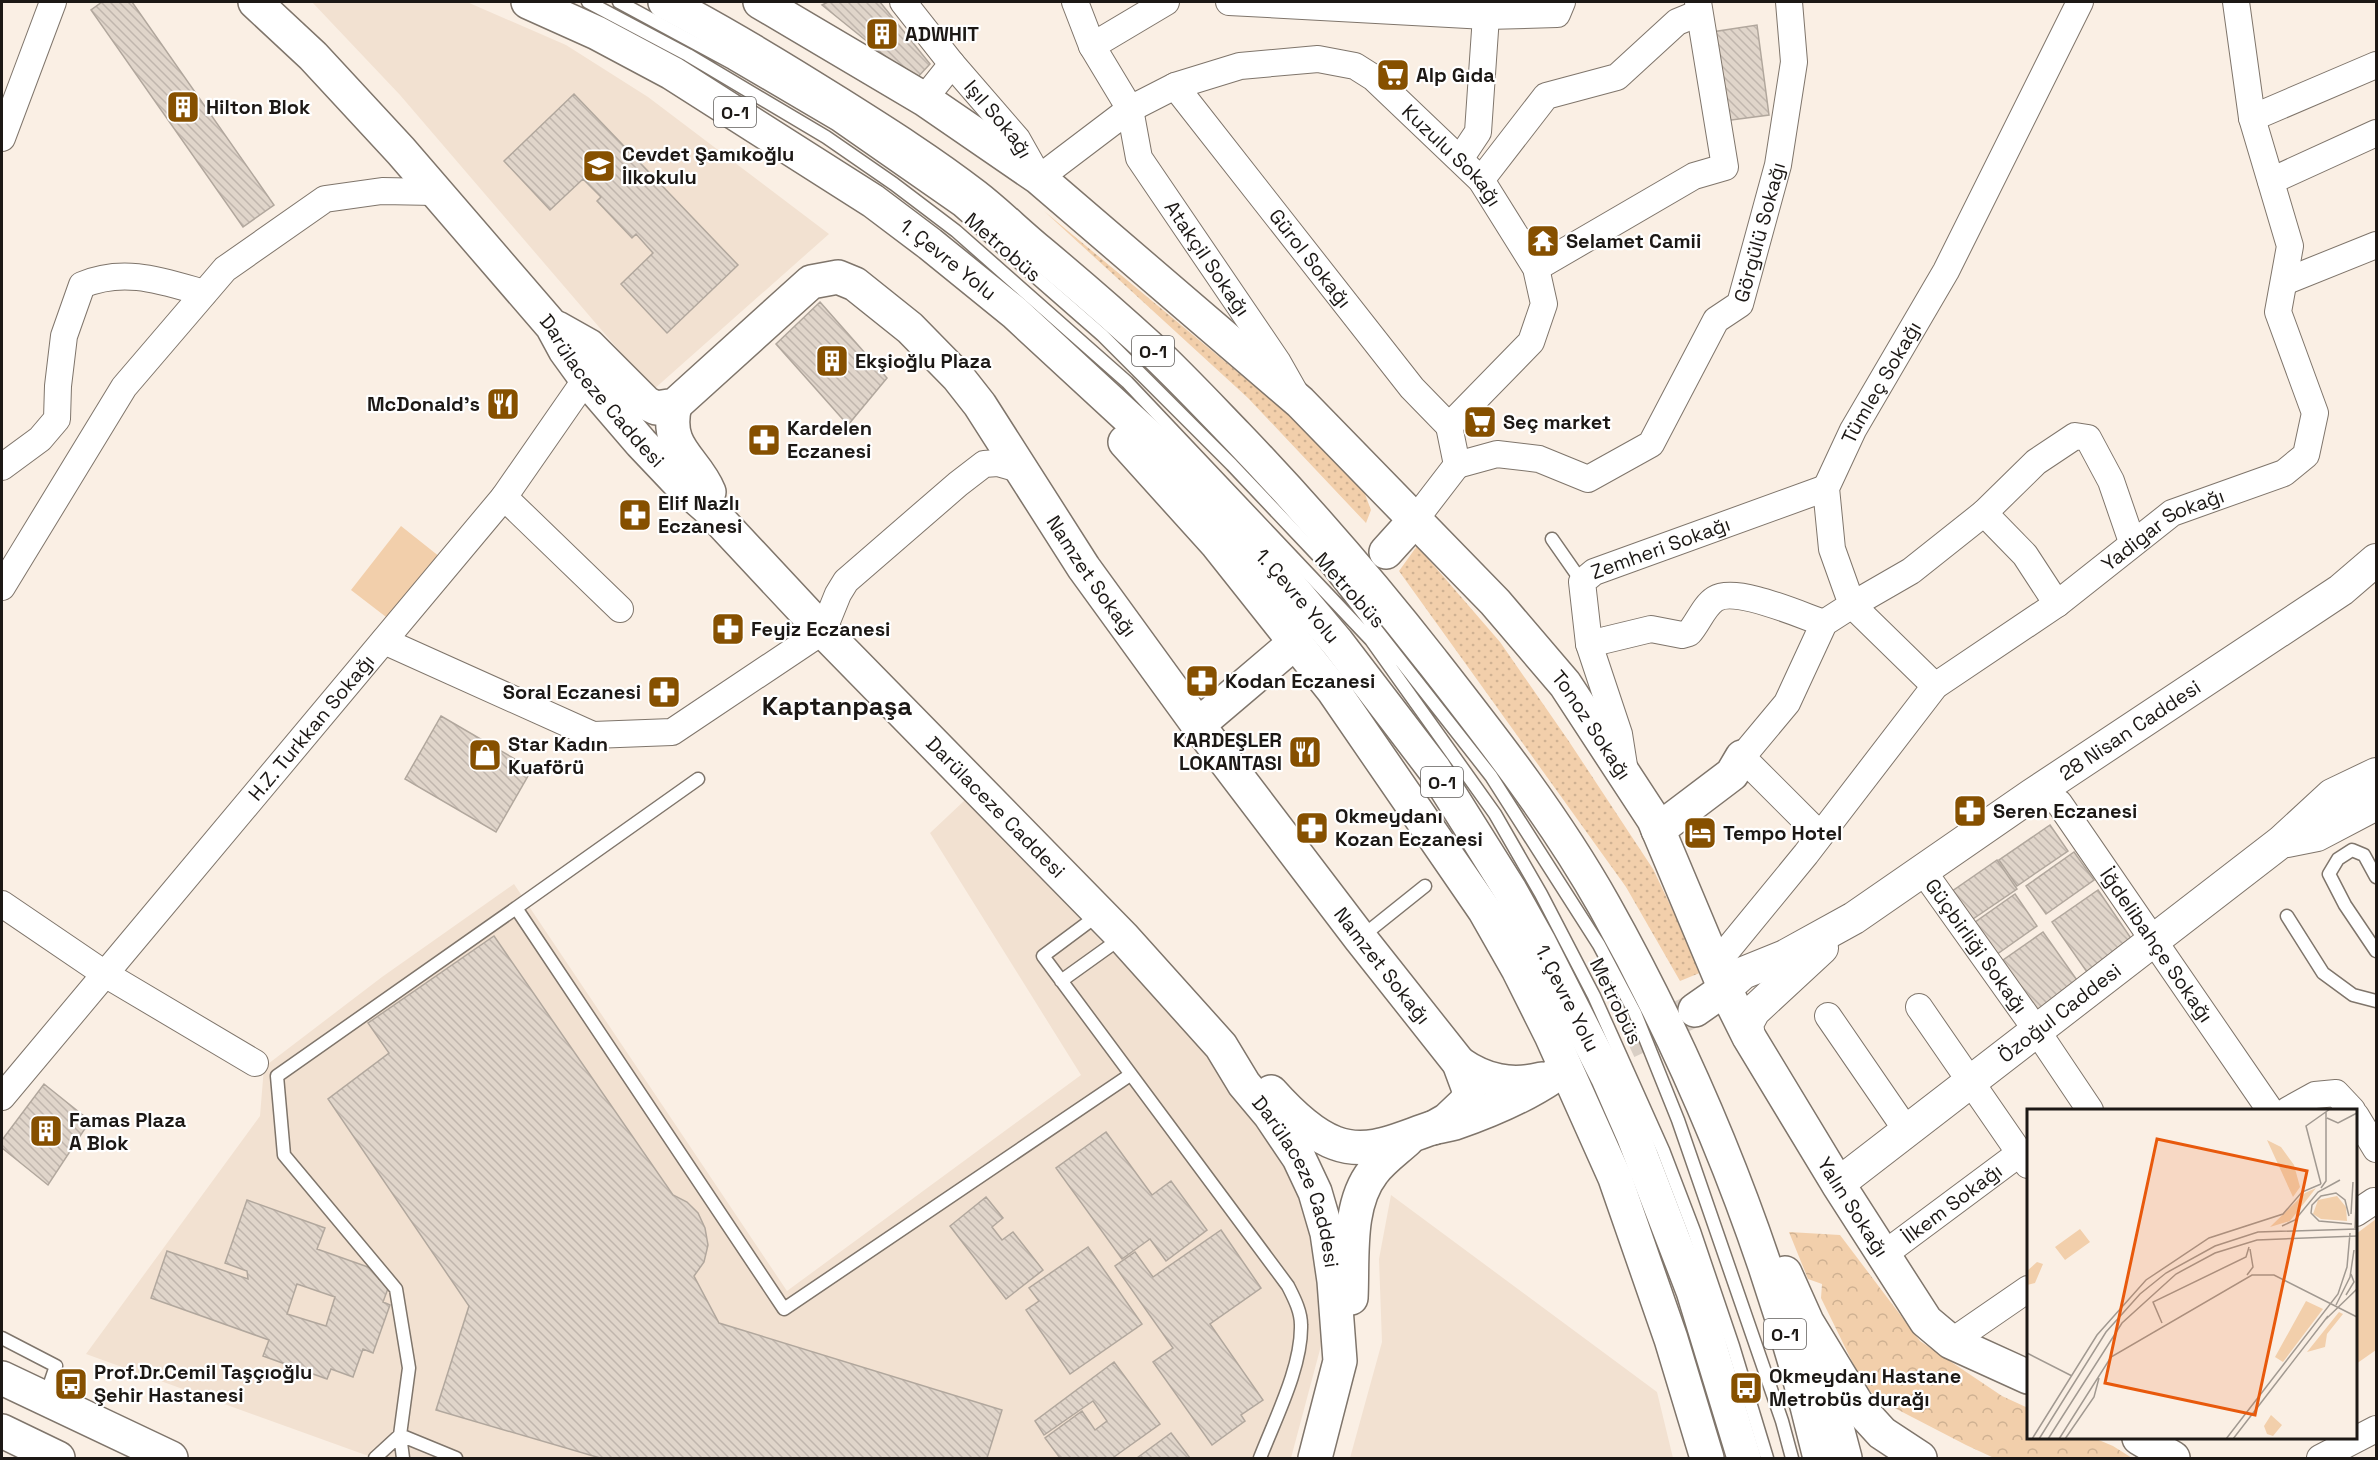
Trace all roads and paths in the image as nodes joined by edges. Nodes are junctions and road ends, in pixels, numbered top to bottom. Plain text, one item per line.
1 (53, 2) edge
2 (255, 2) edge
3 (528, 2) edge
4 (588, 2) edge
5 (619, 2) edge
6 (665, 2) edge
7 (903, 2) edge
8 (1075, 2) edge
9 (1166, 2) edge
10 (1229, 2) edge
11 (1562, 2) edge
12 (1789, 2) edge
13 (2080, 2) edge
14 (2236, 2) edge
15 (771, 4) edge
16 (1699, 7) edge
17 (1484, 9) edge
18 (1092, 46) junction
19 (952, 64) junction
20 (2376, 65) edge
21 (1175, 86) junction
22 (924, 99) junction
23 (1130, 109) junction
24 (2252, 118) junction
25 (2376, 133) edge
26 (2, 138) edge
27 (1460, 159) junction
28 (1039, 178) junction
29 (1481, 180) junction
30 (2271, 181) junction
31 (435, 192) junction
32 (930, 244) junction
33 (2376, 245) edge
34 (1536, 268) junction
35 (2284, 282) junction
36 (204, 293) junction
37 (552, 326) junction
38 (586, 379) junction
39 (1300, 402) junction
40 (675, 405) junction
41 (1449, 426) junction
42 (1457, 465) junction
43 (2, 467) edge
44 (1019, 469) junction
45 (1826, 488) junction
46 (504, 497) junction
47 (709, 509) junction
48 (1984, 513) junction
49 (1414, 521) junction
50 (1552, 538) dead end
51 (2132, 542) junction
52 (1386, 552) dead end
53 (2376, 560) edge
54 (1582, 582) junction
55 (2, 587) edge
56 (2057, 604) junction
57 (1852, 605) junction
58 (620, 609) dead end
59 (1824, 623) junction
60 (823, 630) junction
61 (384, 641) junction
62 (1589, 644) junction
63 (1292, 645) dead end
64 (1935, 686) junction
65 (1198, 725) junction
66 (1742, 757) junction
67 (2376, 774) edge
68 (1625, 776) junction
69 (698, 779) dead end
70 (2032, 795) junction
71 (2376, 804) edge
72 (1654, 823) junction
73 (1820, 835) junction
74 (2281, 842) junction
75 (1923, 871) junction
76 (2376, 877) edge
77 (1425, 886) dead end
78 (2, 904) edge
79 (516, 908) junction
80 (1100, 913) junction
81 (2287, 916) dead end
82 (1854, 918) junction
83 (1123, 937) junction
84 (1360, 938) junction
85 (2155, 940) junction
86 (2376, 951) edge
87 (105, 974) junction
88 (1720, 977) junction
89 (1061, 981) junction
90 (2376, 1002) edge
91 (1919, 1007) dead end
92 (1695, 1010) tunnel mouth
93 (1828, 1017) dead end
94 (2037, 1031) junction
95 (1749, 1037) junction
96 (1221, 1046) junction
97 (255, 1063) dead end
98 (1459, 1063) junction
99 (1130, 1075) junction
100 (1971, 1082) junction
101 (2, 1097) edge
102 (2089, 1109) edge
103 (2269, 1109) edge
104 (2290, 1109) edge
105 (2351, 1109) edge
106 (2357, 1119) edge
107 (1907, 1131) junction
108 (1422, 1132) junction
109 (2376, 1149) edge
110 (2024, 1159) edge
111 (1838, 1184) junction
112 (1746, 1210) junction
113 (1883, 1255) junction
114 (2027, 1290) edge
115 (1807, 1322) junction
116 (2, 1338) edge
117 (1951, 1342) junction
118 (1340, 1361) junction
119 (2027, 1377) edge
120 (2, 1378) edge
121 (45, 1400) junction
122 (2376, 1429) edge
123 (2, 1431) edge
124 (400, 1435) junction
125 (2142, 1439) edge
126 (2357, 1439) edge
127 (2357, 1439) edge
128 (58, 1458) edge
129 (171, 1458) edge
130 (375, 1458) edge
131 (403, 1458) edge
132 (456, 1458) edge
133 (1260, 1458) edge
134 (1315, 1458) edge
135 (1707, 1458) edge
136 (1744, 1458) edge
137 (1767, 1458) edge
138 (1792, 1458) edge
139 (1820, 1458) edge
140 (1845, 1458) edge
141 (1920, 1458) edge
142 (2173, 1458) edge
143 (2320, 1458) edge

1 - 26 street
2 - 31 main road, Darülaceze Caddesi
3 - 32 main road, 1. Çevre Yolu / O-1
4 - 137 lane, Metrobüs
5 - 138 lane, Metrobüs
6 - 112 main road, O-1
7 - 19 street, Işıl Sokağı
8 - 18 street
9 - 18 street
10 - 17 street
11 - 17 street
12 - 42 street, Görgülü Sokağı
13 - 45 street, Tümleç Sokağı
14 - 24 street, Yadigar Sokağı
15 - 22 main road, Tonoz Sokağı
16 - 29 street
16 - 34 street
17 - 27 street
18 - 23 street
19 - 22 street, Işıl Sokağı
19 - 28 street, Işıl Sokağı
20 - 24 street
21 - 23 street, Kuzulu Sokağı
21 - 27 street, Kuzulu Sokağı
21 - 41 street, Gürol Sokağı
22 - 28 main road, Tonoz Sokağı
23 - 28 street, Kuzulu Sokağı
23 - 39 street, Atakçil Sokağı
24 - 30 street, Yadigar Sokağı
25 - 30 street
27 - 29 street, Kuzulu Sokağı
28 - 39 main road, Tonoz Sokağı
29 - 34 street, Kuzulu Sokağı
30 - 35 street, Yadigar Sokağı
31 - 36 street
31 - 37 main road, Darülaceze Caddesi
32 - 135 main road
32 - 136 main road, 1. Çevre Yolu / O-1
33 - 35 street
34 - 41 street, Kuzulu Sokağı
35 - 51 street, Yadigar Sokağı
36 - 43 street
36 - 55 street
37 - 38 main road, Darülaceze Caddesi
37 - 40 main road
38 - 46 street, H.Z. Turkkan Sokağı
38 - 47 main road, Darülaceze Caddesi
39 - 49 main road, Tonoz Sokağı
40 - 44 main road, Namzet Sokağı
40 - 47 main road
41 - 42 street
42 - 49 street
44 - 60 street
44 - 65 main road, Namzet Sokağı
45 - 54 street, Zemheri Sokağı
45 - 57 street
46 - 58 street
46 - 61 street, H.Z. Turkkan Sokağı
47 - 60 main road, Darülaceze Caddesi
48 - 51 street
48 - 56 street
48 - 57 street
49 - 52 main road
49 - 68 main road, Tonoz Sokağı
50 - 54 lane
51 - 56 street, Yadigar Sokağı
53 - 70 street, 28 Nisan Caddesi
54 - 62 street, Zemheri Sokağı
56 - 64 street, Yadigar Sokağı
57 - 59 street
57 - 64 street
59 - 62 street
59 - 66 street
60 - 61 street
60 - 80 main road, Darülaceze Caddesi
61 - 87 street, H.Z. Turkkan Sokağı
62 - 68 street, Zemheri Sokağı
63 - 65 main road
64 - 73 street, Yadigar Sokağı
65 - 84 main road, Namzet Sokağı
66 - 72 main road
66 - 73 street
67 - 74 street, Özoğul Caddesi
68 - 72 main road, Tonoz Sokağı
69 - 79 lane
70 - 75 street, 28 Nisan Caddesi
70 - 85 street, İğdelibahçe Sokağı
71 - 74 street
72 - 88 main road, Tonoz Sokağı
73 - 88 street, Yadigar Sokağı
74 - 85 street, Özoğul Caddesi
75 - 82 street, 28 Nisan Caddesi
75 - 94 street, Güçbirliği Sokağı
76 - 86 lane
77 - 84 lane
78 - 87 street
79 - 99 lane
79 - 124 lane
80 - 83 main road, Darülaceze Caddesi
80 - 89 lane
81 - 90 lane
82 - 88 street, 28 Nisan Caddesi
82 - 95 street
83 - 89 lane
83 - 96 main road, Darülaceze Caddesi
84 - 98 main road, Namzet Sokağı
85 - 94 street, Özoğul Caddesi
85 - 103 street, İğdelibahçe Sokağı
87 - 97 street
87 - 101 street, H.Z. Turkkan Sokağı
88 - 92 main road, 28 Nisan Caddesi
88 - 95 main road, Yalın Sokağı
89 - 99 lane
91 - 100 street
93 - 107 street
94 - 100 street, Özoğul Caddesi
94 - 102 street, Güçbirliği Sokağı
95 - 111 main road, Yalın Sokağı
96 - 108 main road
96 - 118 main road, Darülaceze Caddesi
98 - 108 main road, Namzet Sokağı
98 - 108 main road, Namzet Sokağı
99 - 133 lane
100 - 107 street, Özoğul Caddesi
100 - 110 street
104 - 105 street
106 - 109 street
107 - 111 street, Özoğul Caddesi
108 - 118 main road
110 - 113 street, İlkem Sokağı
111 - 113 main road, Yalın Sokağı
112 - 115 main road
112 - 139 main road, O-1
113 - 117 main road, Yalın Sokağı
114 - 117 street
115 - 140 main road
115 - 141 main road
116 - 121 lane
117 - 119 main road, Yalın Sokağı
118 - 134 main road, Darülaceze Caddesi
120 - 121 main road
121 - 129 main road
122 - 126 street
123 - 128 main road
124 - 130 lane
124 - 131 lane
124 - 132 lane
125 - 142 main road
127 - 143 street

